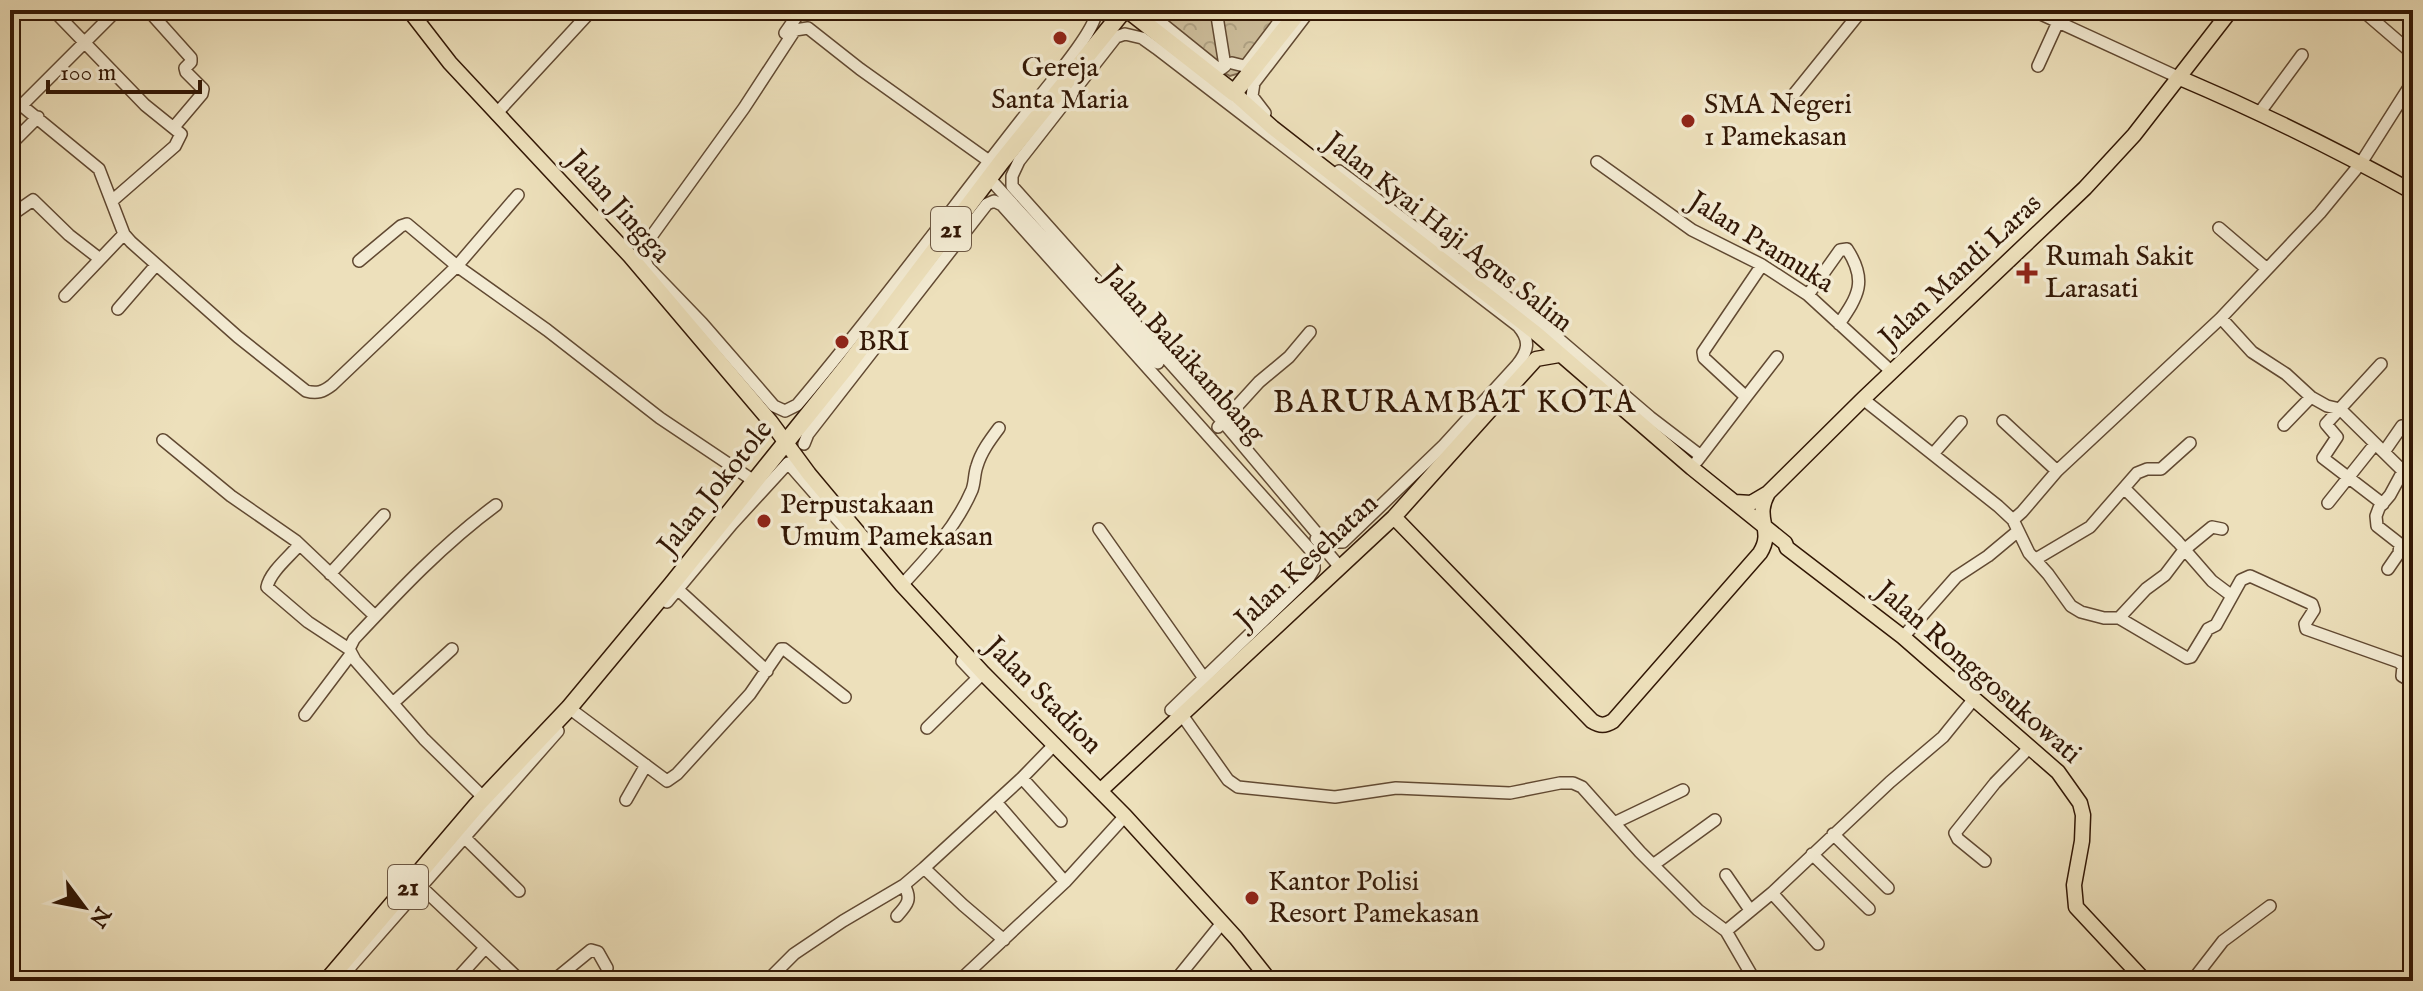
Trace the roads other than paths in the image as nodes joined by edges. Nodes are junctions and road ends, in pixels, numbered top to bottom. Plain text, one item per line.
1 (18, 10) edge
2 (53, 10) edge
3 (117, 10) edge
4 (148, 10) edge
5 (409, 10) edge
6 (592, 10) edge
7 (1096, 10) edge
8 (1126, 10) edge
9 (1149, 10) edge
10 (1216, 10) edge
11 (1288, 10) edge
12 (1300, 10) edge
13 (1310, 10) edge
14 (1862, 10) edge
15 (2032, 10) edge
16 (2231, 10) edge
17 (799, 11) edge
18 (2363, 11) edge
19 (10, 22) edge
20 (2058, 22) junction
21 (85, 41) junction
22 (2413, 54) edge
23 (2302, 55) dead end
24 (1232, 63) dead end
25 (2038, 66) dead end
26 (2180, 78) junction
27 (2413, 81) edge
28 (1800, 88) dead end
29 (1234, 93) junction
30 (10, 96) edge
31 (22, 105) junction
32 (2260, 112) junction
33 (496, 114) junction
34 (38, 117) junction
35 (174, 127) junction
36 (10, 145) edge
37 (1597, 162) dead end
38 (2361, 163) junction
39 (993, 164) junction
40 (2413, 192) edge
41 (518, 195) dead end
42 (113, 200) junction
43 (10, 216) edge
44 (2219, 228) dead end
45 (124, 234) junction
46 (630, 256) junction
47 (100, 259) junction
48 (359, 261) dead end
49 (156, 265) junction
50 (1762, 265) junction
51 (457, 266) junction
52 (2267, 269) junction
53 (1808, 295) junction
54 (65, 296) dead end
55 (118, 309) dead end
56 (2221, 318) junction
57 (1839, 324) junction
58 (1310, 332) dead end
59 (1537, 334) junction
60 (1559, 355) junction
61 (1777, 357) dead end
62 (1536, 359) junction
63 (2381, 364) dead end
64 (1892, 372) junction
65 (1746, 397) junction
66 (2311, 397) junction
67 (1863, 399) junction
68 (2340, 409) junction
69 (2003, 421) dead end
70 (1961, 422) dead end
71 (2284, 425) dead end
72 (1221, 426) junction
73 (2402, 426) dead end
74 (999, 428) dead end
75 (163, 440) dead end
76 (2190, 443) dead end
77 (804, 444) dead end
78 (782, 446) junction
79 (2380, 448) junction
80 (1933, 454) junction
81 (1697, 462) junction
82 (2057, 471) junction
83 (2348, 477) junction
84 (754, 481) junction
85 (2124, 488) junction
86 (1768, 493) junction
87 (1732, 501) junction
88 (2328, 503) dead end
89 (2383, 504) junction
90 (496, 505) dead end
91 (384, 515) dead end
92 (1394, 517) junction
93 (2016, 525) junction
94 (1764, 527) junction
95 (1099, 529) dead end
96 (2222, 529) dead end
97 (299, 545) junction
98 (1787, 548) junction
99 (2184, 550) junction
100 (1760, 553) junction
101 (2036, 559) junction
102 (1339, 566) junction
103 (2388, 569) dead end
104 (330, 574) junction
105 (902, 585) junction
106 (675, 587) junction
107 (2232, 596) junction
108 (375, 616) junction
109 (2119, 618) junction
110 (1903, 637) junction
111 (351, 646) junction
112 (452, 649) dead end
113 (767, 671) junction
114 (980, 676) junction
115 (2413, 682) edge
116 (1207, 683) junction
117 (845, 697) dead end
118 (397, 699) junction
119 (1973, 700) junction
120 (571, 710) junction
121 (305, 715) dead end
122 (1174, 718) junction
123 (927, 728) dead end
124 (1055, 744) junction
125 (2030, 747) junction
126 (646, 765) junction
127 (1022, 778) junction
128 (1683, 790) dead end
129 (1100, 791) junction
130 (487, 795) junction
131 (626, 800) dead end
132 (996, 802) junction
133 (1125, 816) junction
134 (1715, 820) dead end
135 (1061, 821) dead end
136 (1614, 823) junction
137 (460, 833) junction
138 (1833, 834) junction
139 (1812, 854) junction
140 (1985, 861) dead end
141 (1653, 865) junction
142 (924, 868) junction
143 (1726, 875) dead end
144 (1065, 882) junction
145 (417, 883) junction
146 (904, 885) junction
147 (1888, 888) dead end
148 (519, 891) dead end
149 (1772, 893) junction
150 (2270, 906) dead end
151 (1869, 909) dead end
152 (1750, 910) junction
153 (897, 916) dead end
154 (1222, 923) junction
155 (1726, 931) junction
156 (1004, 940) junction
157 (1818, 944) dead end
158 (485, 948) junction
159 (607, 968) dead end
160 (2141, 980) edge
161 (327, 981) edge
162 (338, 981) edge
163 (455, 981) edge
164 (521, 981) edge
165 (553, 981) edge
166 (767, 981) edge
167 (959, 981) edge
168 (1175, 981) edge
169 (1270, 981) edge
170 (1755, 981) edge
171 (2192, 981) edge

1 - 19 street
2 - 21 street
3 - 21 street
4 - 35 street
5 - 33 main road, Jalan Jingga
6 - 33 street
7 - 39 street
8 - 29 highway, Jalan Kyai Haji Agus Salim
8 - 39 highway, Jalan Jokotole / 21
9 - 10 street
11 - 24 street
12 - 29 highway
13 - 81 street
14 - 28 street
15 - 20 street
16 - 26 main road, Jalan Mandi Laras
17 - 39 street
17 - 46 street
18 - 22 street
20 - 25 street
20 - 26 street
21 - 31 street
21 - 35 street
23 - 32 street
26 - 32 main road
26 - 64 main road, Jalan Mandi Laras
27 - 38 street
29 - 59 main road, Jalan Kyai Haji Agus Salim
30 - 31 street
31 - 34 street
32 - 38 main road
33 - 46 main road, Jalan Jingga
34 - 36 street
34 - 42 street
35 - 42 street
37 - 50 street, Jalan Pramuka
38 - 40 main road
38 - 52 street
39 - 39 street
39 - 72 street, Jalan Balaikambang
39 - 78 highway, Jalan Jokotole / 21
41 - 51 street
42 - 45 street
43 - 47 street
44 - 52 street
45 - 47 street
45 - 49 street
46 - 78 main road, Jalan Jingga
47 - 54 street
48 - 51 street
49 - 51 street
49 - 55 street
50 - 53 street, Jalan Pramuka
50 - 65 street
51 - 84 street
52 - 56 street
53 - 57 street, Jalan Pramuka
53 - 57 street
56 - 66 street
56 - 82 street
57 - 64 street, Jalan Pramuka
58 - 72 street
59 - 60 main road, Jalan Kyai Haji Agus Salim
59 - 62 main road
60 - 62 main road
60 - 81 main road, Jalan Kyai Haji Agus Salim
61 - 65 street
62 - 92 main road, Jalan Kesehatan
63 - 68 street
64 - 67 main road, Jalan Mandi Laras
65 - 81 street
66 - 68 street
66 - 71 street
67 - 80 street
67 - 86 main road, Jalan Mandi Laras
68 - 79 street
68 - 83 street
69 - 82 street
70 - 80 street
72 - 72 street
72 - 102 street, Jalan Balaikambang
73 - 79 street
74 - 105 street
75 - 97 street
76 - 85 street
77 - 116 street
78 - 84 highway, Jalan Jokotole / 21
78 - 105 main road, Jalan Stadion
79 - 83 street
79 - 89 street
80 - 93 street
81 - 87 main road, Jalan Kyai Haji Agus Salim
82 - 93 street
83 - 88 street
83 - 89 street
84 - 106 highway, Jalan Jokotole / 21
85 - 99 street
85 - 101 street
86 - 87 main road
86 - 94 main road
87 - 94 main road, Jalan Kyai Haji Agus Salim
89 - 103 street
90 - 108 street
91 - 104 street
92 - 100 main road
92 - 102 main road, Jalan Kesehatan
93 - 101 street
93 - 110 street
94 - 98 main road, Jalan Ronggosukowati
94 - 100 main road
95 - 116 street
96 - 99 street
97 - 104 street
97 - 111 street
98 - 100 main road
98 - 110 main road, Jalan Ronggosukowati
99 - 107 street
99 - 109 street
101 - 109 street
102 - 116 main road, Jalan Kesehatan
104 - 108 street
105 - 114 main road, Jalan Stadion
106 - 113 street
106 - 114 street
106 - 120 highway, Jalan Jokotole / 21
107 - 109 street
107 - 115 street
108 - 111 street
110 - 119 main road, Jalan Ronggosukowati
111 - 118 street
111 - 121 street
112 - 118 street
113 - 117 street
113 - 126 street
114 - 123 street
114 - 124 main road, Jalan Stadion
116 - 122 main road, Jalan Kesehatan
118 - 130 street
119 - 125 main road, Jalan Ronggosukowati
119 - 138 street
120 - 126 street
120 - 130 highway, Jalan Jokotole / 21
120 - 137 street
122 - 129 main road, Jalan Kesehatan
122 - 136 street
124 - 127 street
124 - 129 main road, Jalan Stadion
125 - 140 street
125 - 160 main road, Jalan Ronggosukowati
126 - 131 street
127 - 132 street
127 - 135 street
128 - 136 street
129 - 133 main road, Jalan Stadion
130 - 137 highway, Jalan Jokotole / 21
132 - 142 street
132 - 144 street
133 - 144 street
133 - 154 main road, Jalan Stadion
134 - 141 street
136 - 141 street
137 - 145 highway, Jalan Jokotole / 21
137 - 148 street
138 - 139 street
138 - 147 street
139 - 149 street
139 - 151 street
141 - 155 street
142 - 146 street
142 - 156 street
143 - 152 street
144 - 156 street
145 - 158 street
145 - 161 highway, Jalan Jokotole / 21
145 - 162 street
146 - 153 street
146 - 166 street
149 - 152 street
149 - 157 street
150 - 171 street
152 - 155 street
154 - 168 street
154 - 169 main road, Jalan Stadion
155 - 170 street
156 - 167 street
158 - 163 street
158 - 164 street
159 - 165 street

